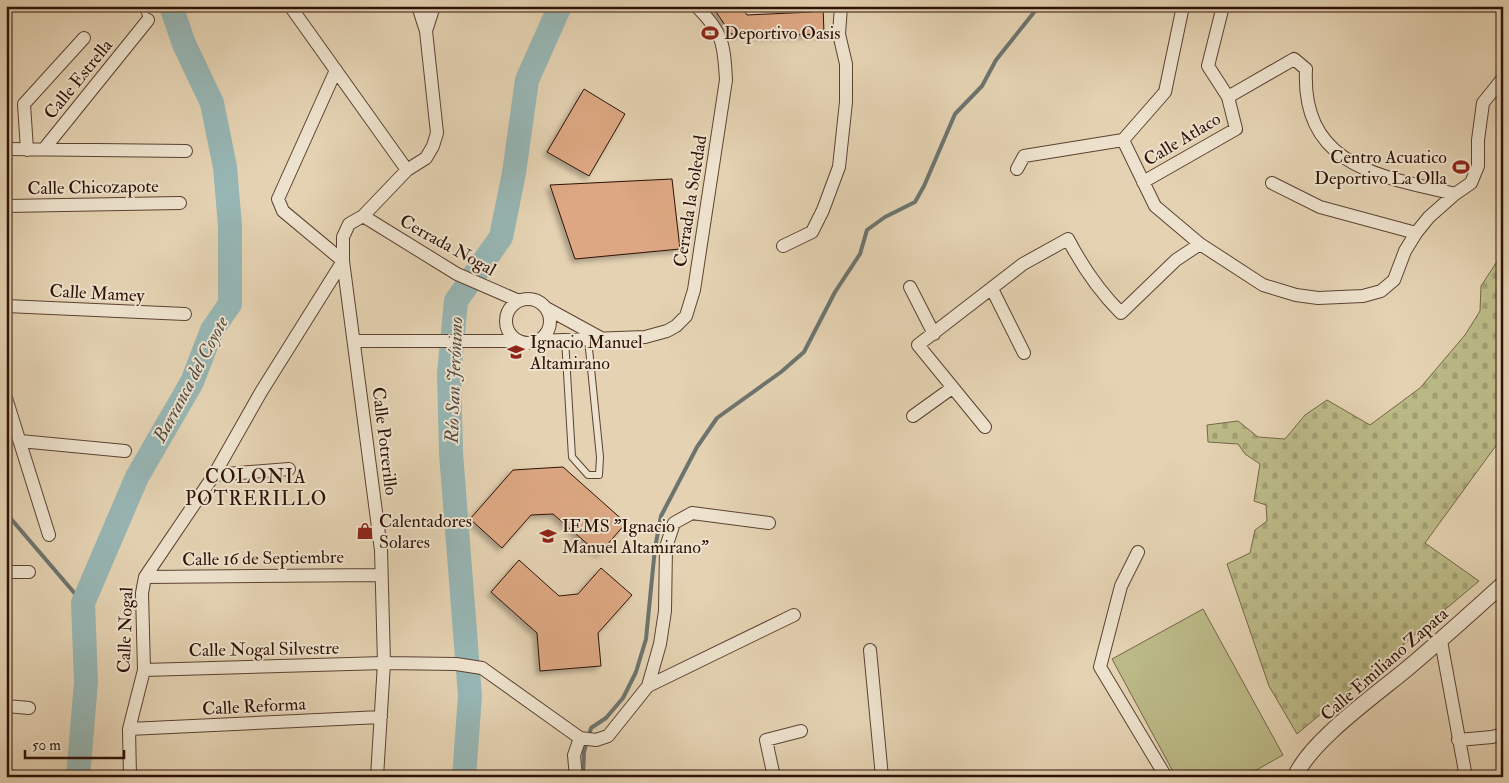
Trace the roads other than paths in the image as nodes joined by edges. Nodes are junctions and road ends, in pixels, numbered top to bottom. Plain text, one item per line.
1 (142, 6) edge
2 (290, 6) edge
3 (418, 6) edge
4 (434, 6) edge
5 (696, 6) edge
6 (841, 6) edge
7 (1183, 6) edge
8 (1223, 6) edge
9 (148, 20) joint
10 (426, 32) junction
11 (84, 38) dead end
12 (336, 70) junction
13 (1503, 78) edge
14 (1228, 97) junction
15 (1123, 140) junction
16 (44, 149) junction
17 (6, 150) edge
18 (27, 150) junction
19 (186, 151) dead end
20 (1017, 169) dead end
21 (407, 170) junction
22 (1143, 182) junction
23 (1272, 183) dead end
24 (1456, 194) junction
25 (180, 204) dead end
26 (6, 206) edge
27 (363, 216) junction
28 (1416, 233) junction
29 (1200, 244) junction
30 (783, 246) dead end
31 (343, 261) junction
32 (910, 287) dead end
33 (992, 289) junction
34 (519, 301) junction
35 (6, 306) edge
36 (546, 308) junction
37 (185, 314) dead end
38 (934, 334) junction
39 (593, 338) junction
40 (565, 339) junction
41 (354, 340) junction
42 (518, 341) junction
43 (537, 341) junction
44 (1024, 353) dead end
45 (952, 388) junction
46 (6, 398) edge
47 (913, 416) dead end
48 (985, 427) dead end
49 (20, 441) junction
50 (124, 451) dead end
51 (289, 469) dead end
52 (214, 475) junction
53 (769, 523) dead end
54 (49, 535) dead end
55 (1138, 552) dead end
56 (6, 572) edge
57 (29, 572) dead end
58 (381, 574) junction
59 (145, 577) junction
60 (1503, 584) edge
61 (794, 615) dead end
62 (1441, 641) junction
63 (870, 650) dead end
64 (384, 664) junction
65 (144, 670) junction
66 (648, 686) junction
67 (6, 706) edge
68 (29, 708) dead end
69 (381, 717) junction
70 (129, 729) junction
71 (802, 731) dead end
72 (1503, 734) edge
73 (580, 738) junction
74 (1458, 740) junction
75 (1301, 773) edge
76 (130, 777) edge
77 (377, 777) edge
78 (576, 777) edge
79 (774, 777) edge
80 (882, 777) edge
81 (1166, 777) edge
82 (1466, 777) edge

1 - 9 lane, Calle Estrella
2 - 12 street
3 - 10 street
4 - 10 street
5 - 39 street, Cerrada la Soledad
6 - 30 street
7 - 15 street
8 - 14 street
9 - 16 street, Calle Estrella
10 - 21 street, Calle Potrerillo
11 - 18 street
12 - 21 street
12 - 31 street
13 - 24 street
14 - 22 street, Calle Atlaco
14 - 24 street, Calle Atlaco
15 - 20 street
15 - 22 street
16 - 18 street
16 - 19 street
17 - 18 street
21 - 27 street, Calle Potrerillo
22 - 29 street
23 - 28 street
24 - 28 street
25 - 26 street, Calle Chicozapote
27 - 31 street, Calle Potrerillo
27 - 34 street, Cerrada Nogal
28 - 29 street
29 - 33 street
31 - 41 street, Calle Potrerillo
31 - 52 street, Calle Nogal
32 - 38 street
33 - 38 street
33 - 44 street
34 - 36 street
34 - 42 street
35 - 37 street, Calle Mamey
36 - 39 street
36 - 43 street
38 - 45 street
39 - 40 street, Cerrada la Soledad
39 - 40 lane
40 - 43 street, Cerrada la Soledad
41 - 42 street
41 - 58 street, Calle Potrerillo
42 - 43 street
45 - 47 street
45 - 48 street
46 - 49 street
49 - 50 street
49 - 54 street
51 - 52 street
52 - 59 street, Calle Nogal
53 - 66 street
55 - 81 street
56 - 57 street
58 - 59 street, Calle 16 de Septiembre
58 - 64 street, Calle Potrerillo
59 - 65 street, Calle Nogal
60 - 62 street, Calle Emiliano Zapata
61 - 66 street
62 - 74 street
62 - 75 street, Calle Emiliano Zapata
63 - 80 street
64 - 65 street, Calle Nogal Silvestre
64 - 69 street, Calle Potrerillo
64 - 73 street, Calle Nogal Silvestre
65 - 70 street, Calle Nogal
66 - 73 street
67 - 68 street
69 - 70 street, Calle Reforma
69 - 77 street, Calle Potrerillo
70 - 76 street, Calle Nogal
71 - 79 street
72 - 74 street
73 - 78 street
74 - 82 street

